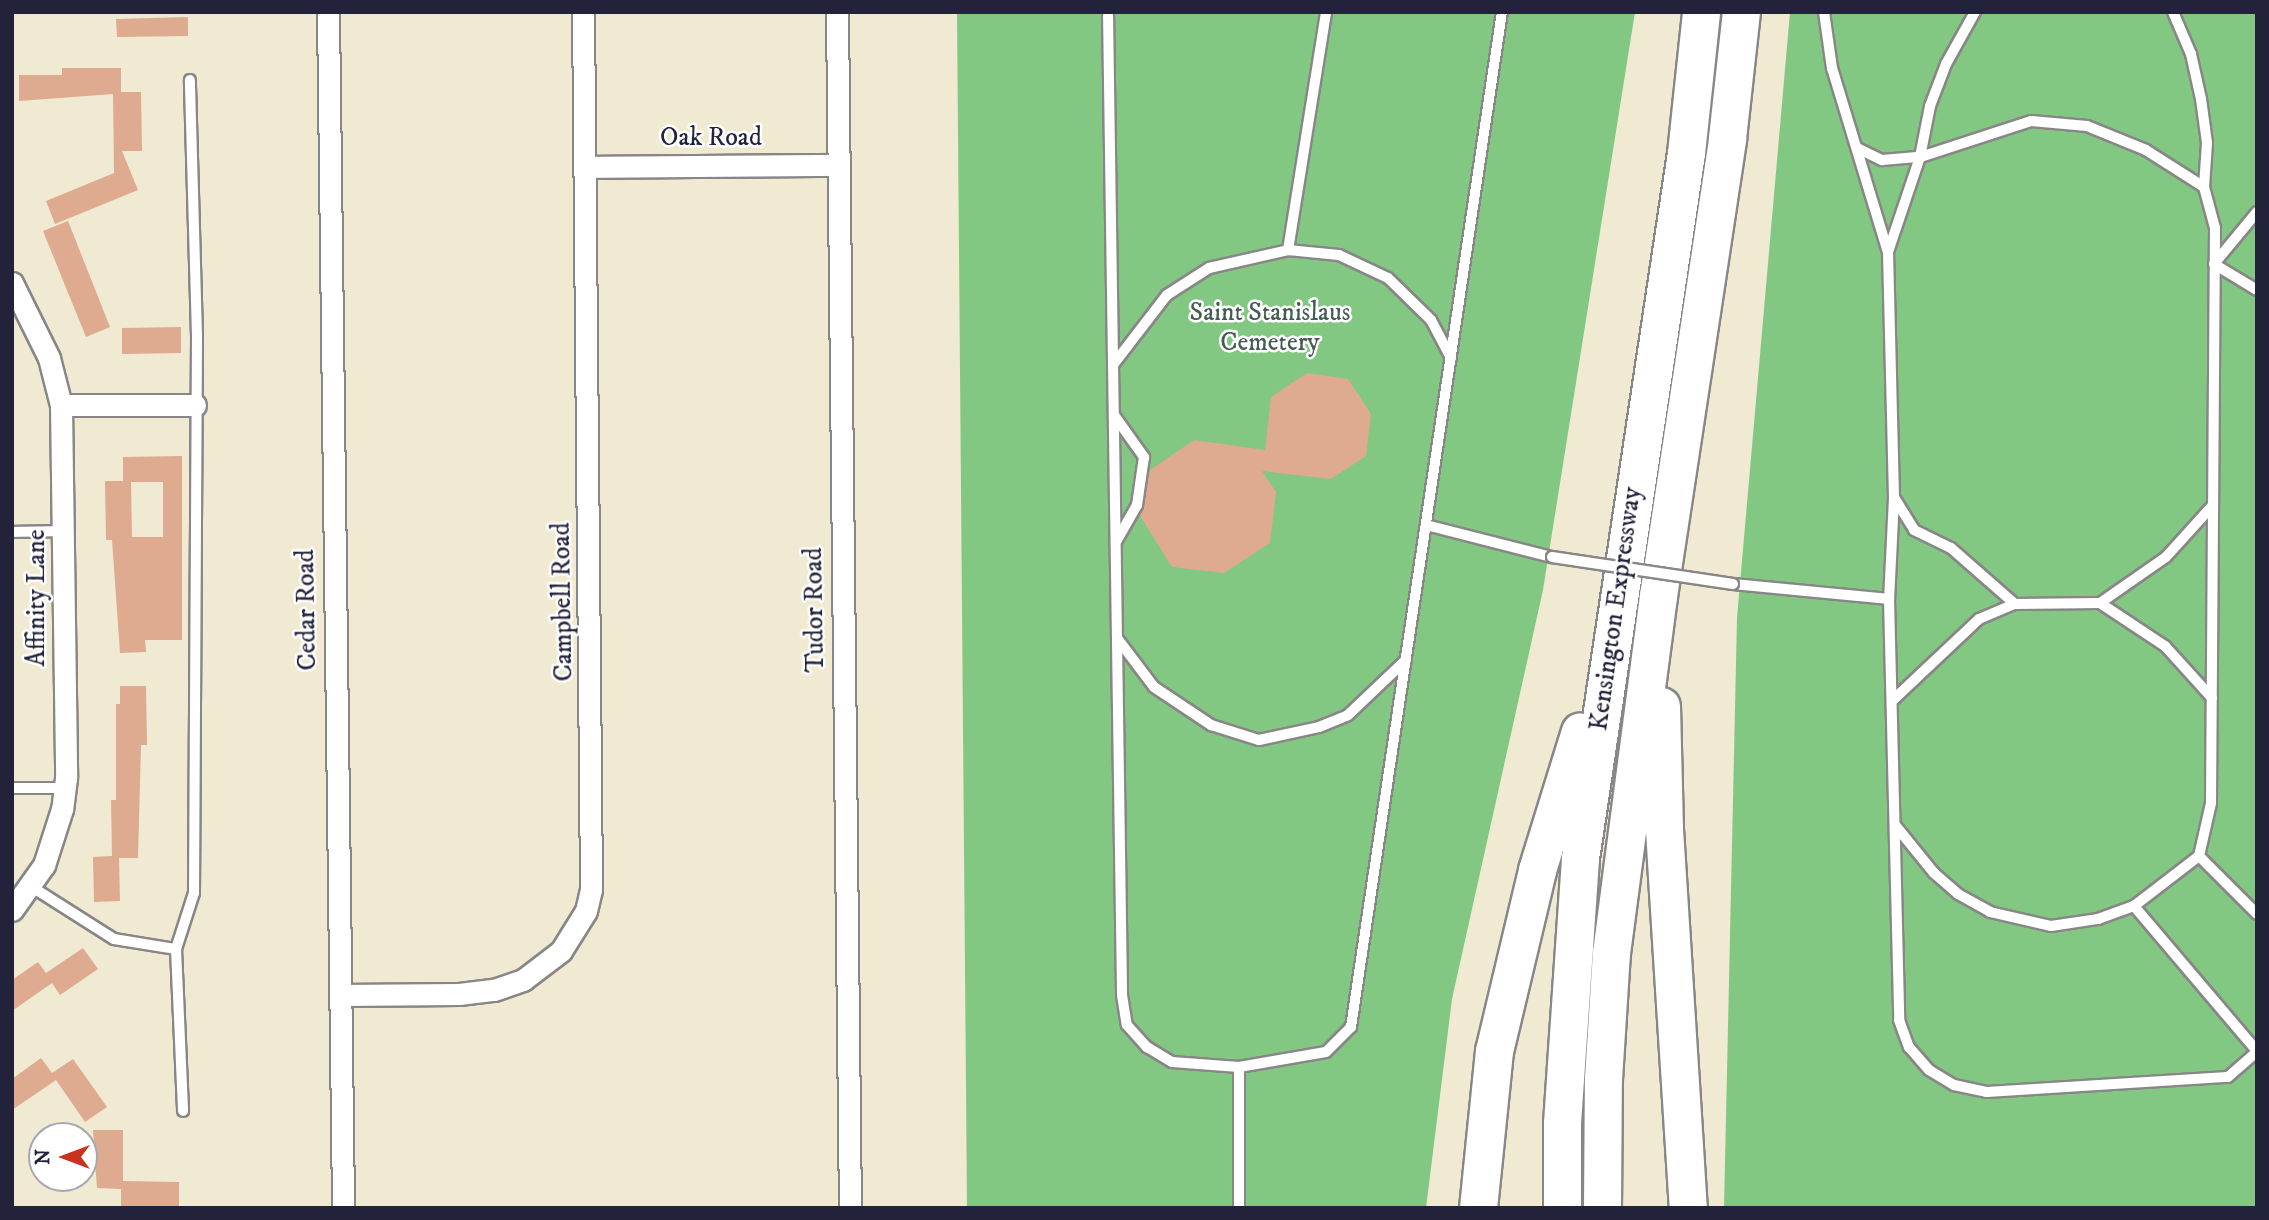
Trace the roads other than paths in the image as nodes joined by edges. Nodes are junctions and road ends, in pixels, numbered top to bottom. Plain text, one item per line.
1 (328, 12) edge
2 (583, 12) edge
3 (837, 12) edge
4 (1108, 12) edge
5 (1326, 12) edge
6 (1502, 12) edge
7 (1701, 12) edge
8 (1741, 12) edge
9 (1824, 12) edge
10 (1975, 12) edge
11 (2172, 12) edge
12 (190, 80) dead end
13 (1857, 148) junction
14 (1920, 158) junction
15 (838, 165) junction
16 (585, 167) junction
17 (2204, 187) junction
18 (2257, 212) edge
19 (1288, 250) junction
20 (1888, 252) junction
21 (2214, 264) junction
22 (12, 282) edge
23 (2257, 290) edge
24 (1451, 358) junction
25 (1113, 365) junction
26 (61, 405) junction
27 (195, 405) junction
28 (1114, 415) junction
29 (1894, 498) junction
30 (2213, 505) junction
31 (1426, 525) junction
32 (64, 531) junction
33 (12, 532) edge
34 (1116, 542) junction
35 (1658, 596) junction
36 (1889, 599) junction
37 (2101, 603) junction
38 (2015, 604) junction
39 (1614, 623) junction
40 (1117, 638) junction
41 (1406, 660) junction
42 (2212, 698) junction
43 (1894, 699) junction
44 (12, 788) edge
45 (65, 788) junction
46 (1895, 825) junction
47 (2199, 856) junction
48 (32, 887) junction
49 (2134, 906) junction
50 (12, 910) edge
51 (2257, 914) edge
52 (176, 949) junction
53 (340, 995) junction
54 (2257, 1051) edge
55 (1239, 1067) junction
56 (183, 1111) dead end
57 (343, 1208) edge
58 (850, 1208) edge
59 (1239, 1208) edge
60 (1478, 1208) edge
61 (1562, 1208) edge
62 (1602, 1208) edge
63 (1688, 1208) edge

1 - 53 street, Cedar Road
2 - 16 street, Campbell Road
3 - 15 street, Tudor Road
4 - 25 lane
5 - 19 lane
6 - 24 lane
7 - 39 highway, Kensington Expressway
8 - 35 highway, Kensington Expressway
9 - 13 lane
10 - 14 lane
11 - 17 lane
12 - 27 lane
13 - 14 lane
13 - 20 lane
14 - 17 lane
14 - 20 lane
15 - 16 street, Oak Road
15 - 58 street, Tudor Road
16 - 53 street, Campbell Road
17 - 21 lane
18 - 21 lane
19 - 24 lane
19 - 25 lane
20 - 29 lane
21 - 23 lane
21 - 30 lane
22 - 26 street, Affinity Lane
24 - 31 lane
25 - 28 lane
26 - 27 street
26 - 32 street, Affinity Lane
27 - 52 lane
28 - 34 lane
28 - 34 lane
29 - 36 lane
29 - 38 lane
30 - 37 lane
30 - 42 lane
31 - 36 lane, bridge
31 - 41 lane
32 - 33 lane
32 - 45 street, Affinity Lane
34 - 40 lane
35 - 62 highway, Kensington Expressway
35 - 63 highway
36 - 43 lane
37 - 38 lane
37 - 42 lane
38 - 43 lane
39 - 60 highway
39 - 61 highway, Kensington Expressway
40 - 41 lane
40 - 55 lane
41 - 55 lane
42 - 47 lane
43 - 46 lane
44 - 45 lane
45 - 48 street, Affinity Lane
46 - 49 lane
46 - 54 lane
47 - 49 lane
47 - 51 lane
48 - 50 street, Affinity Lane
48 - 52 lane
49 - 54 lane
52 - 56 lane
53 - 57 street, Cedar Road
55 - 59 lane

